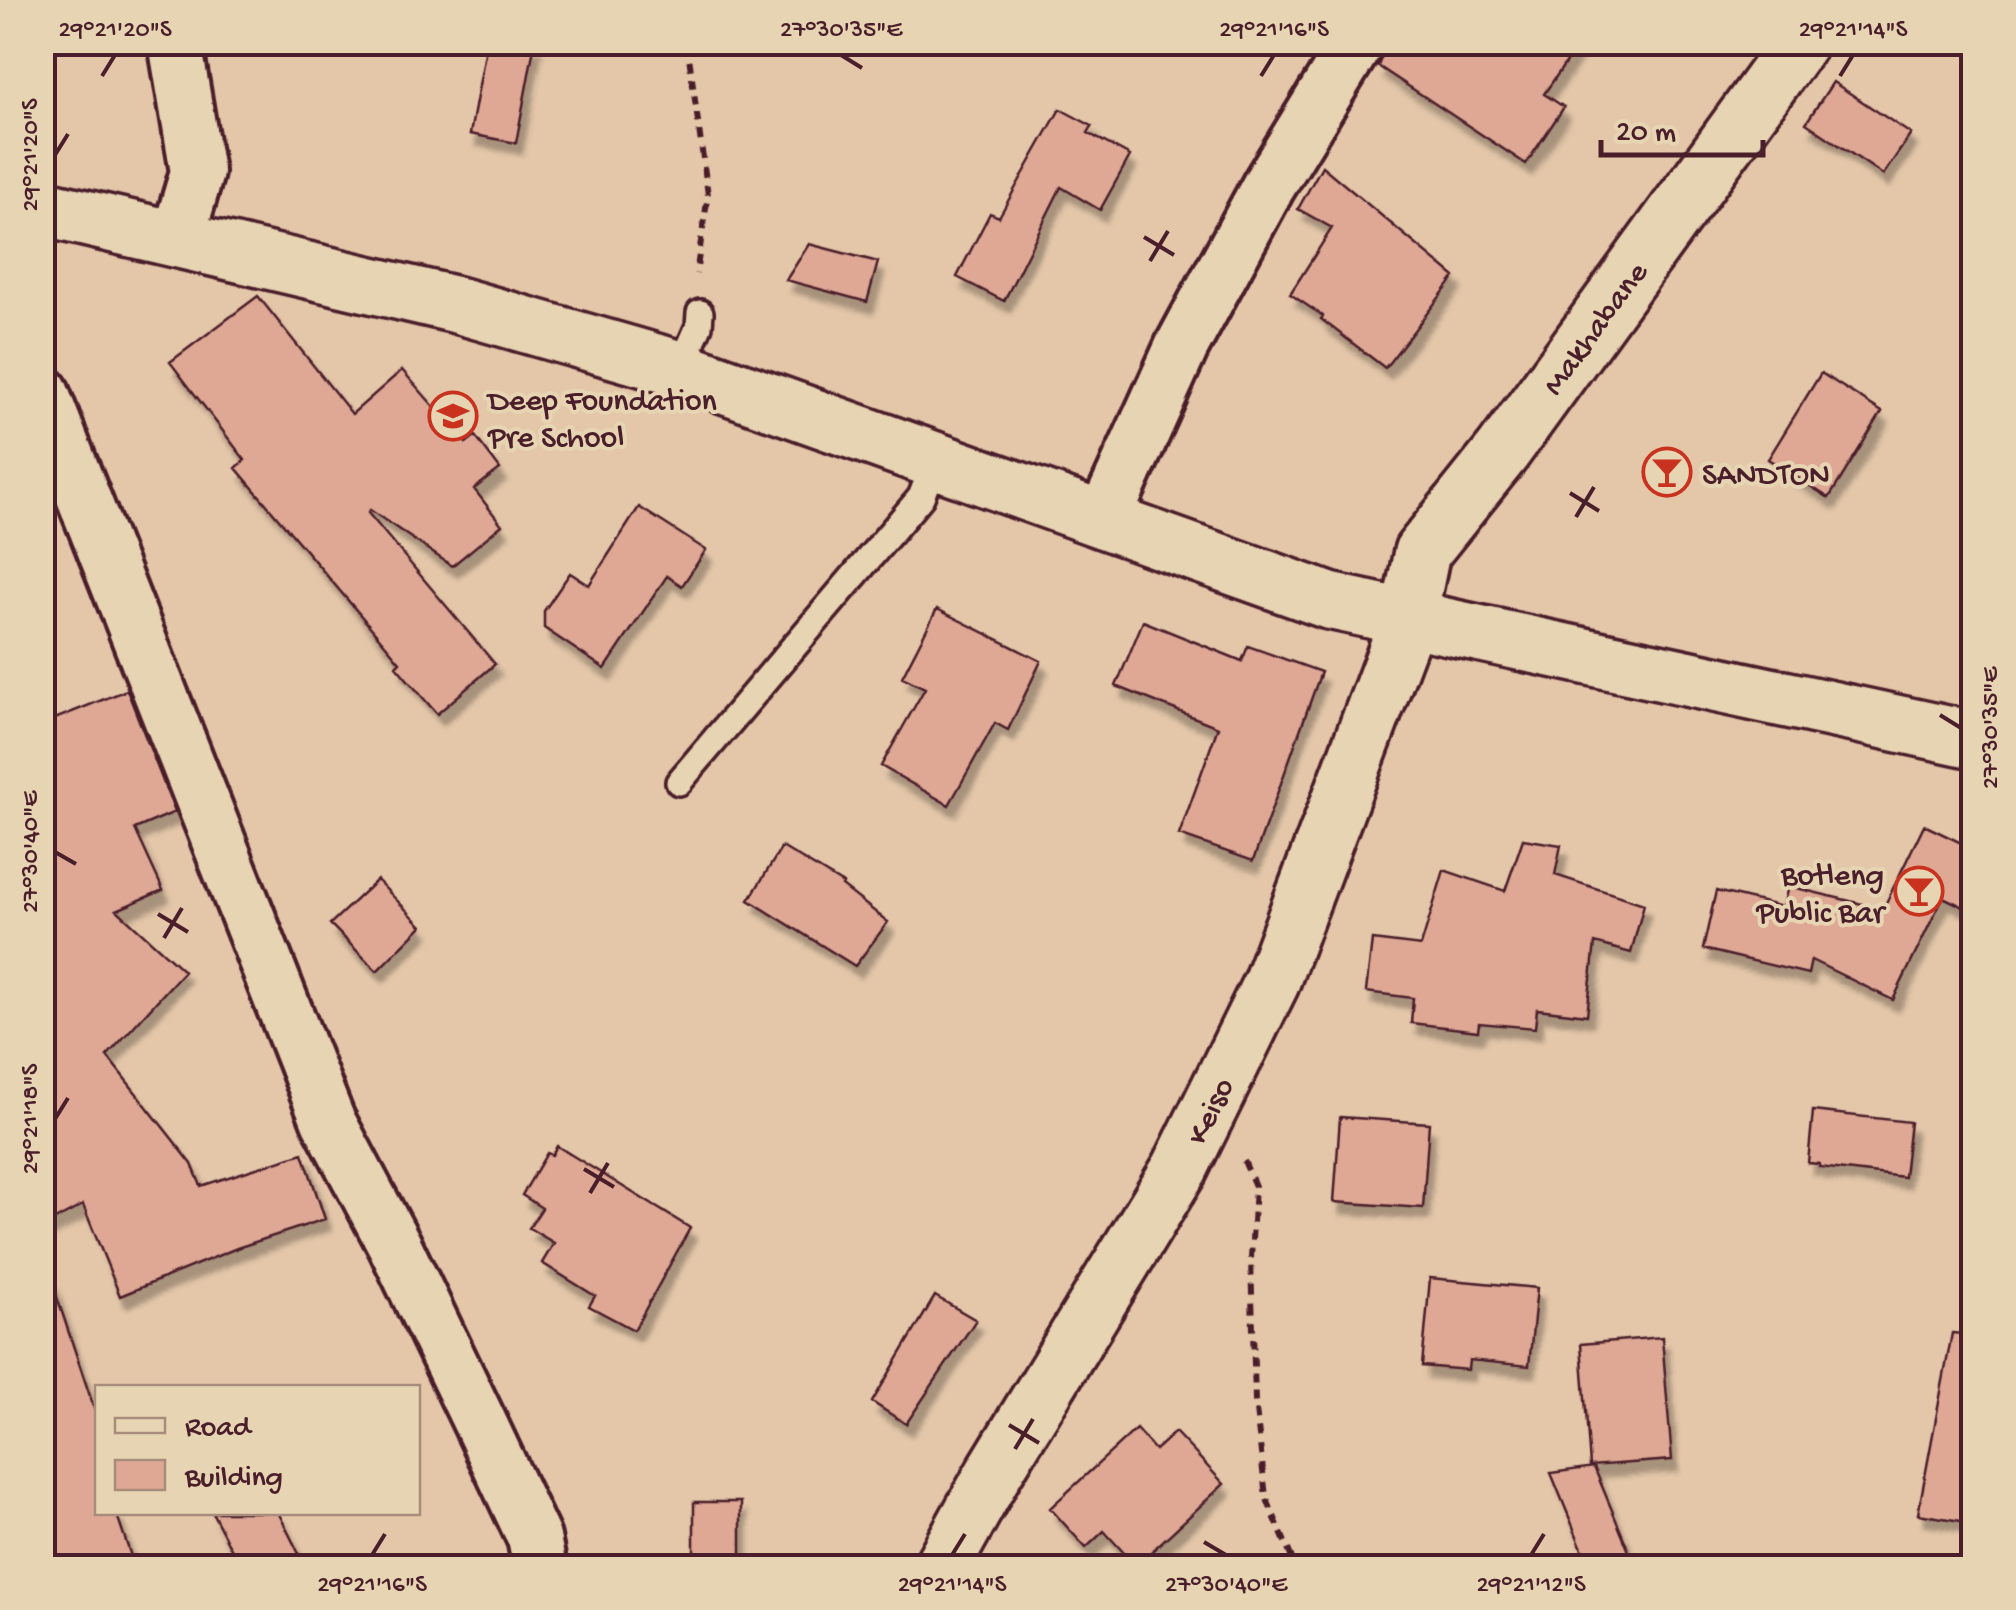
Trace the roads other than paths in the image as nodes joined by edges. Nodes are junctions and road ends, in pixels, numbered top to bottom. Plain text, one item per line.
1 (175, 42) edge
2 (1357, 42) edge
3 (1800, 42) edge
4 (42, 208) edge
5 (177, 240) junction
6 (700, 314) road end
7 (680, 369) junction
8 (42, 392) edge
9 (936, 459) junction
10 (1103, 521) junction
11 (1408, 620) junction
12 (1974, 740) edge
13 (679, 782) dead end
14 (540, 1568) edge
15 (941, 1568) edge

1 - 5 street
2 - 10 street
3 - 11 main road, Makhabane
4 - 5 main road
5 - 7 main road
6 - 7 lane
7 - 9 main road
8 - 14 street
9 - 10 main road
9 - 13 lane
10 - 11 main road
11 - 12 main road
11 - 15 main road, Keiso

